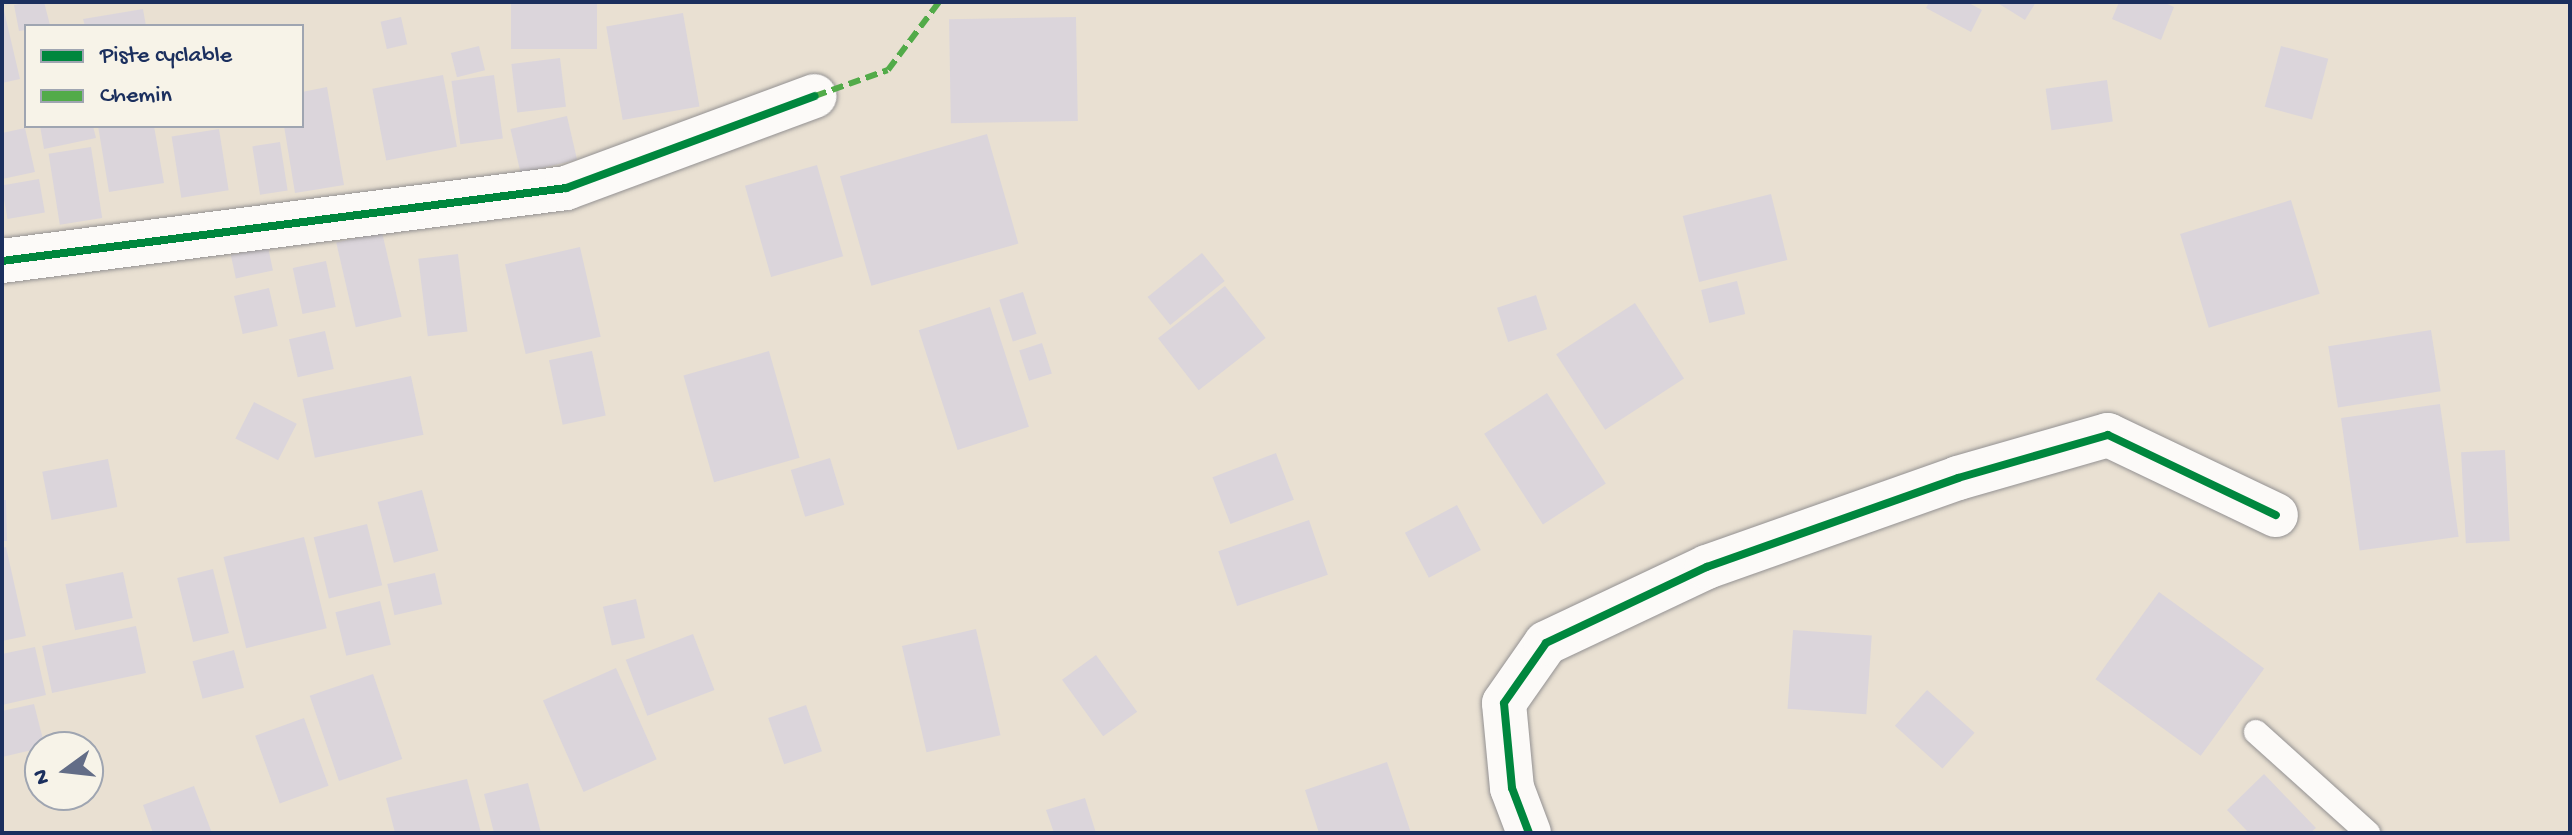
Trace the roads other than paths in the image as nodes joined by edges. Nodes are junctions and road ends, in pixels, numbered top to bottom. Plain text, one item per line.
1 (815, 96) dead end
2 (2, 261) edge
3 (2276, 515) dead end
4 (2256, 732) dead end
5 (1529, 833) edge
6 (2368, 833) edge

1 - 2 street
3 - 5 street
4 - 6 lane

